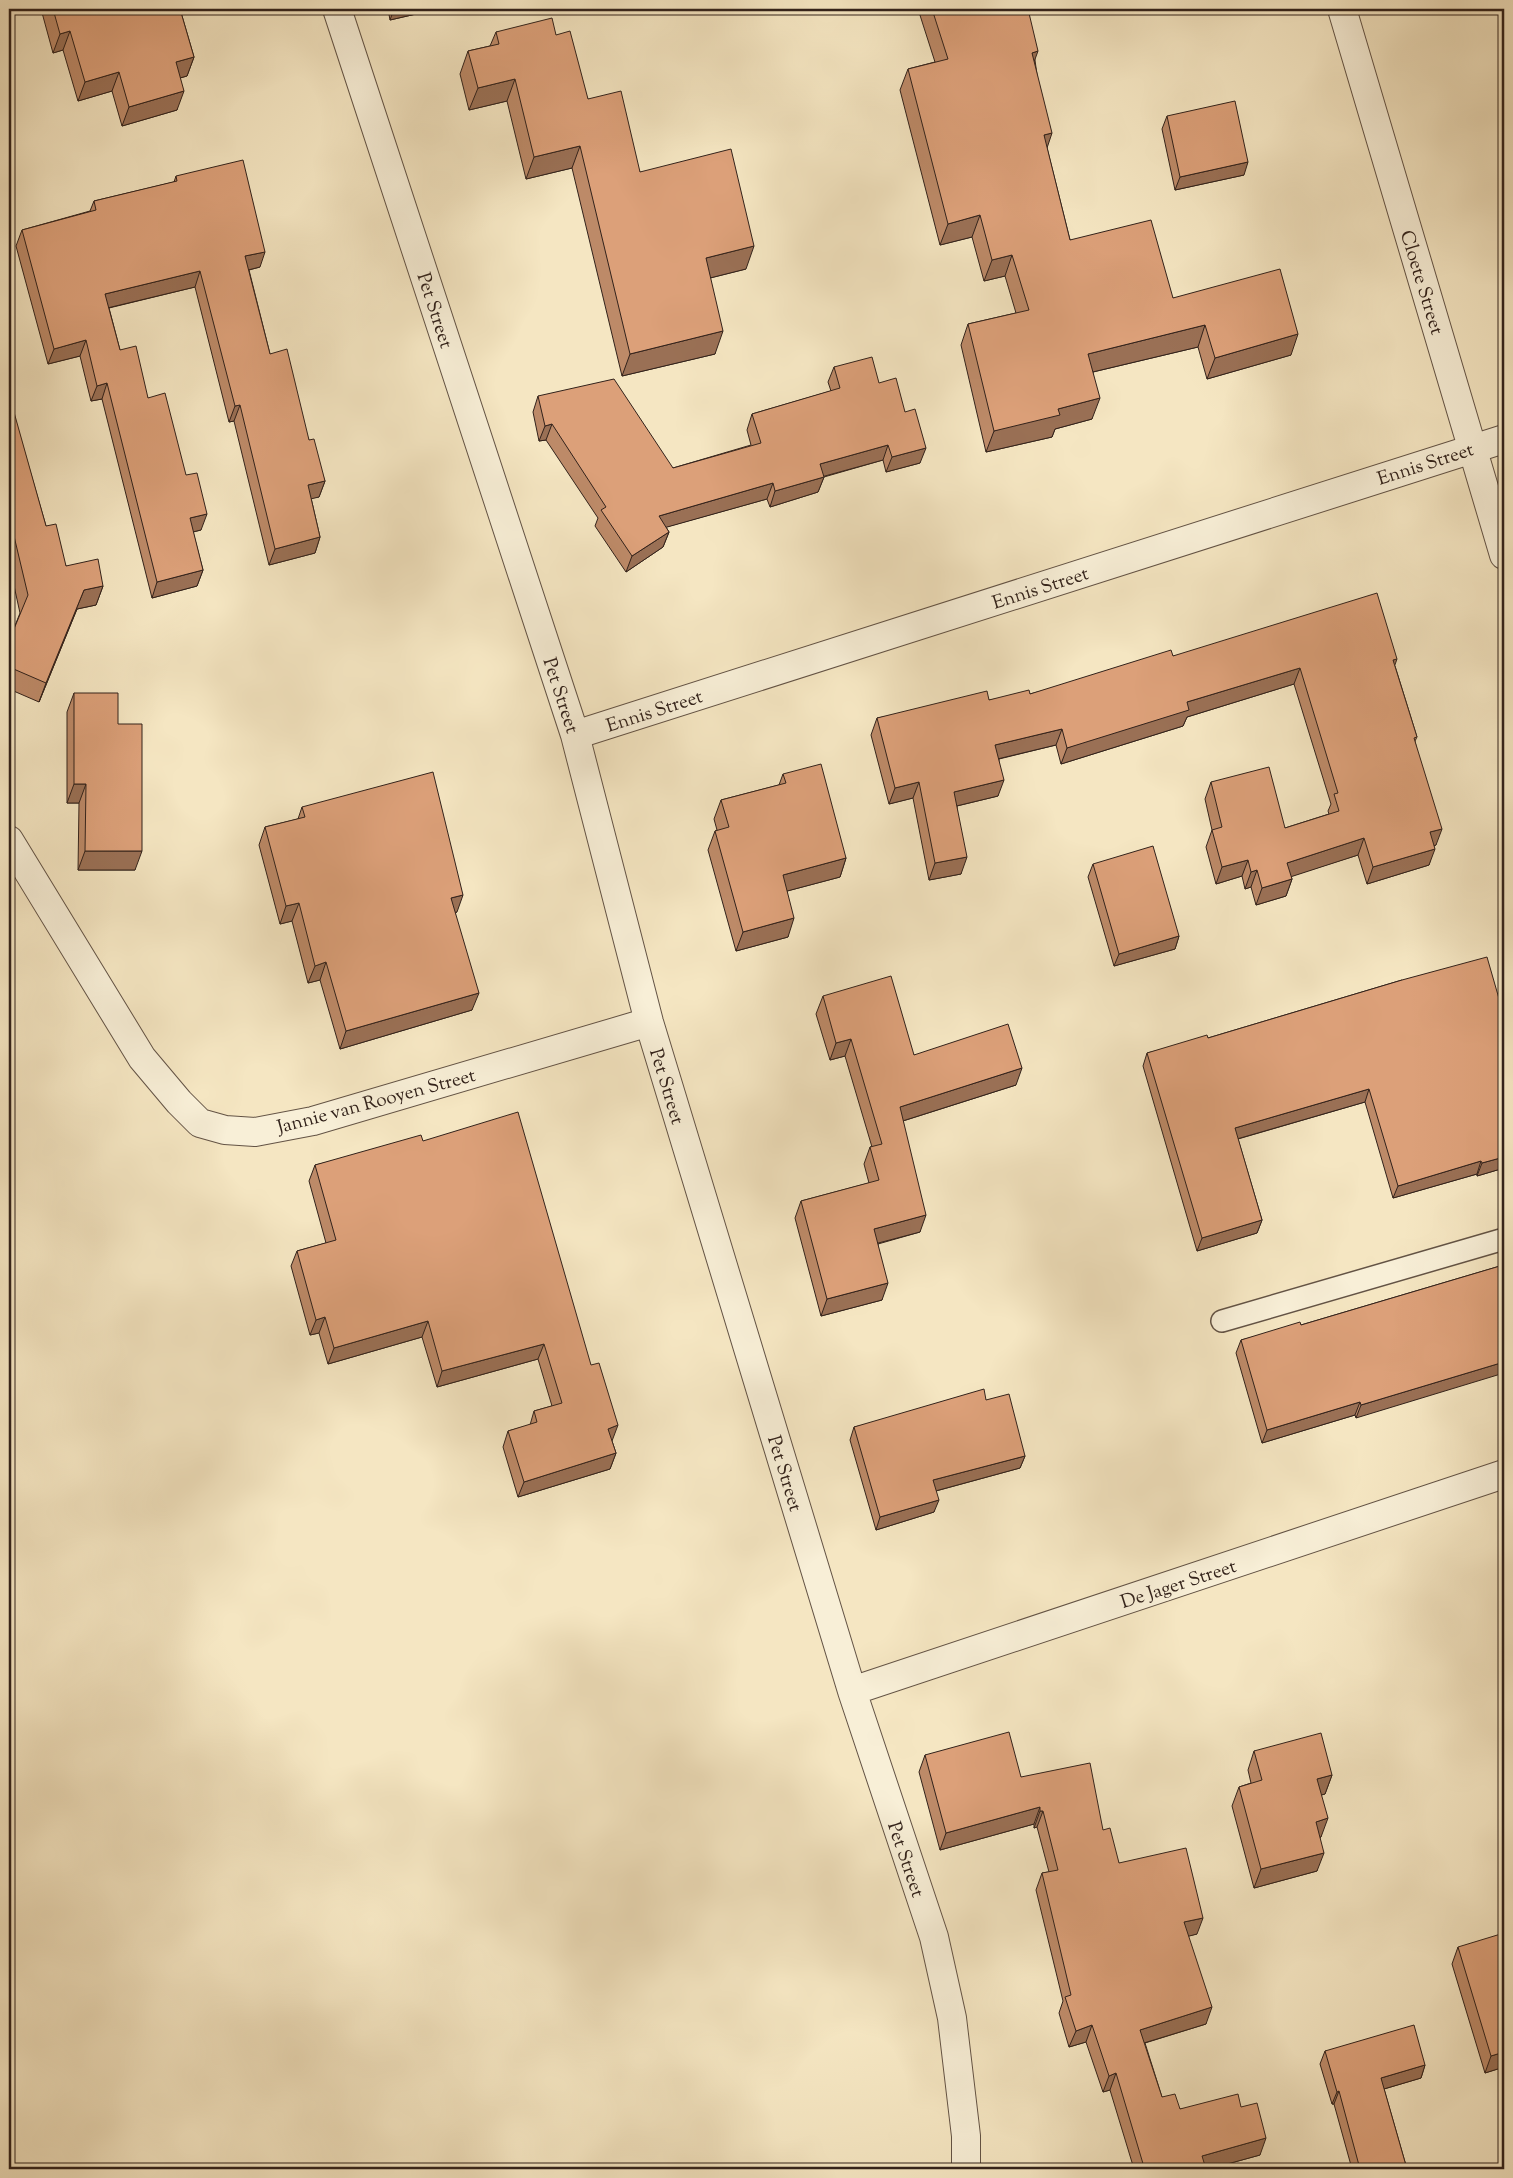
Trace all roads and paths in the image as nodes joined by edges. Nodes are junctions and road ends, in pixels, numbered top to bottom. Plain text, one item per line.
1 (337, 9) edge
2 (1342, 9) edge
3 (1504, 439) edge
4 (1472, 448) junction
5 (1504, 555) edge
6 (575, 735) junction
7 (9, 840) edge
8 (649, 1022) junction
9 (1504, 1239) edge
10 (1222, 1322) dead end
11 (1504, 1474) edge
12 (852, 1692) junction
13 (966, 2169) edge

1 - 6 street, Pet Street
2 - 4 street, Cloete Street
3 - 4 street, Ennis Street
4 - 5 street, Cloete Street
4 - 6 street, Ennis Street
6 - 8 street, Pet Street
7 - 8 street, Jannie van Rooyen Street
8 - 12 street, Pet Street
9 - 10 lane
11 - 12 street, De Jager Street
12 - 13 street, Pet Street

